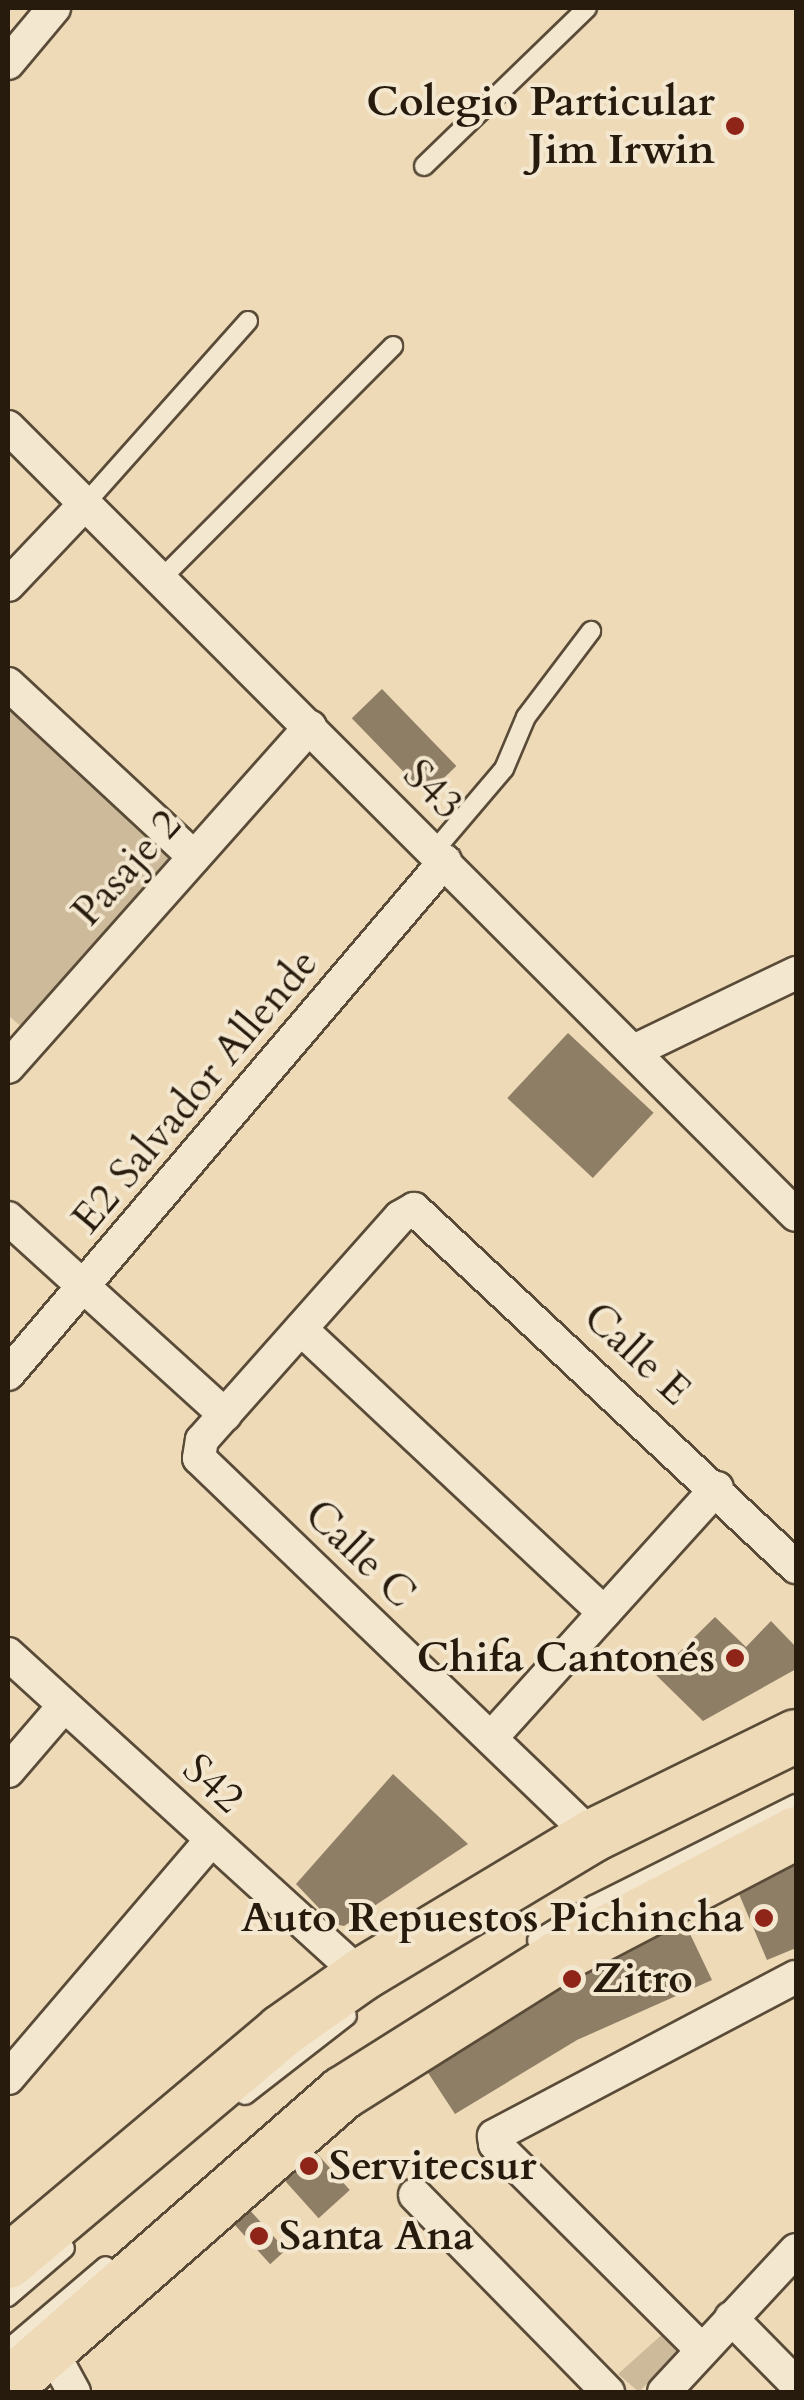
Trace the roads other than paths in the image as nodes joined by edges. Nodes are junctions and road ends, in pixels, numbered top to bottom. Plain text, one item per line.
1 (54, 8) edge
2 (587, 8) edge
3 (8, 63) edge
4 (424, 166) dead end
5 (248, 321) dead end
6 (393, 346) dead end
7 (8, 427) edge
8 (84, 504) junction
9 (161, 579) junction
10 (8, 585) edge
11 (592, 631) dead end
12 (8, 684) edge
13 (310, 727) junction
14 (440, 856) junction
15 (194, 857) junction
16 (796, 973) edge
17 (13, 1048) edge
18 (636, 1050) junction
19 (796, 1215) edge
20 (8, 1218) edge
21 (84, 1288) junction
22 (301, 1328) junction
23 (8, 1374) edge
24 (225, 1415) junction
25 (718, 1488) junction
26 (796, 1567) edge
27 (604, 1614) junction
28 (8, 1654) edge
29 (64, 1706) junction
30 (796, 1736) edge
31 (491, 1738) junction
32 (796, 1756) edge
33 (8, 1771) edge
34 (796, 1804) edge
35 (796, 1832) edge
36 (592, 1836) junction
37 (211, 1840) junction
38 (479, 1929) dead end
39 (512, 1956) dead end
40 (796, 1977) edge
41 (364, 1987) junction
42 (351, 2062) dead end
43 (8, 2078) edge
44 (224, 2113) dead end
45 (280, 2120) dead end
46 (415, 2195) dead end
47 (80, 2236) dead end
48 (796, 2250) edge
49 (123, 2252) dead end
50 (8, 2262) edge
51 (8, 2297) edge
52 (731, 2318) junction
53 (702, 2350) junction
54 (44, 2364) edge
55 (796, 2384) edge
56 (8, 2386) edge
57 (608, 2392) edge
58 (664, 2392) edge

1 - 3 street
2 - 4 lane
5 - 8 lane
6 - 9 lane
7 - 8 street, S43
8 - 9 street, S43
8 - 10 street
9 - 13 street, S43
11 - 14 lane
12 - 15 street
13 - 14 street, S43
13 - 15 street, Pasaje 2
14 - 18 street, S43
14 - 21 street, E2 Salvador Allende
15 - 17 street, Pasaje 2
16 - 18 street
18 - 19 street, S43
20 - 21 street
21 - 23 street, E2 Salvador Allende
21 - 24 street
22 - 24 street
22 - 25 street, Calle E
22 - 27 street
24 - 31 street, Calle C
25 - 26 street, Calle E
25 - 27 street
27 - 31 street
28 - 29 street, S42
29 - 33 street
29 - 37 street, S42
30 - 36 main road
31 - 36 street, Calle C
32 - 38 lane
34 - 39 lane
35 - 54 main road
36 - 41 main road
37 - 41 street, S42
37 - 43 street
40 - 53 street
41 - 44 lane
41 - 50 main road
42 - 45 lane
46 - 57 street
47 - 51 lane
48 - 52 street
49 - 54 lane
52 - 53 street
52 - 55 street
53 - 58 street
54 - 56 main road

